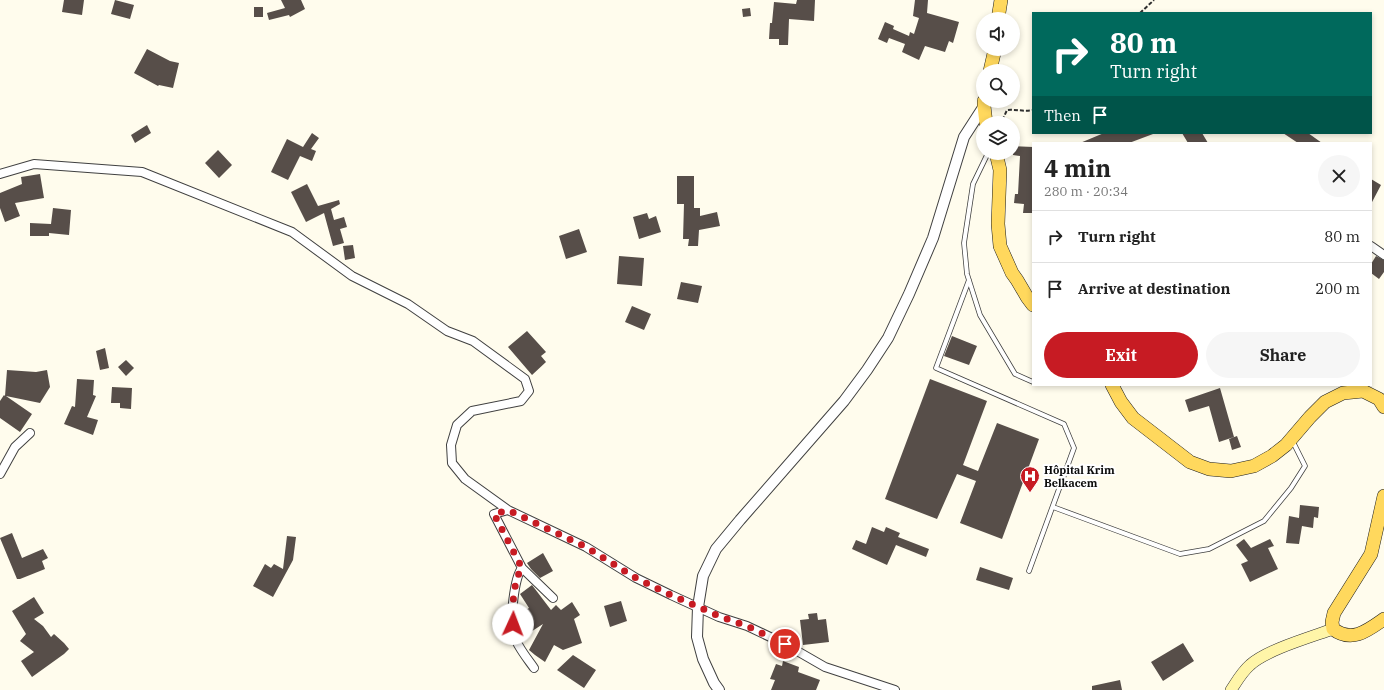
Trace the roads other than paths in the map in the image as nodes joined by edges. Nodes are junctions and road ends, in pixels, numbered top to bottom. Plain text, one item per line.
1 (1001, 0) edge
2 (999, 12) edge
3 (981, 108) edge
4 (984, 160) edge
5 (998, 160) edge
6 (0, 174) edge
7 (1372, 247) edge
8 (1384, 255) edge
9 (969, 280) junction
10 (1032, 304) edge
11 (1032, 382) edge
12 (1113, 386) edge
13 (1384, 407) edge
14 (30, 433) dead end
15 (1292, 439) junction
16 (0, 474) edge
17 (1384, 496) edge
18 (1052, 507) junction
19 (508, 510) junction
20 (522, 568) junction
21 (1029, 571) dead end
22 (553, 598) dead end
23 (698, 607) junction
24 (1384, 619) edge
25 (1333, 628) junction
26 (534, 668) dead end
27 (720, 690) edge
28 (895, 690) edge
29 (1232, 690) edge

1 - 2 main road
3 - 23 street
4 - 9 lane
5 - 10 main road
6 - 19 street
7 - 8 street
9 - 11 lane
9 - 18 lane
12 - 15 main road
13 - 15 main road
14 - 16 street
15 - 18 lane
17 - 25 main road
18 - 21 lane
19 - 20 street
19 - 23 street
20 - 22 street
20 - 26 street
23 - 27 street
23 - 28 street
24 - 25 main road
25 - 29 main road

